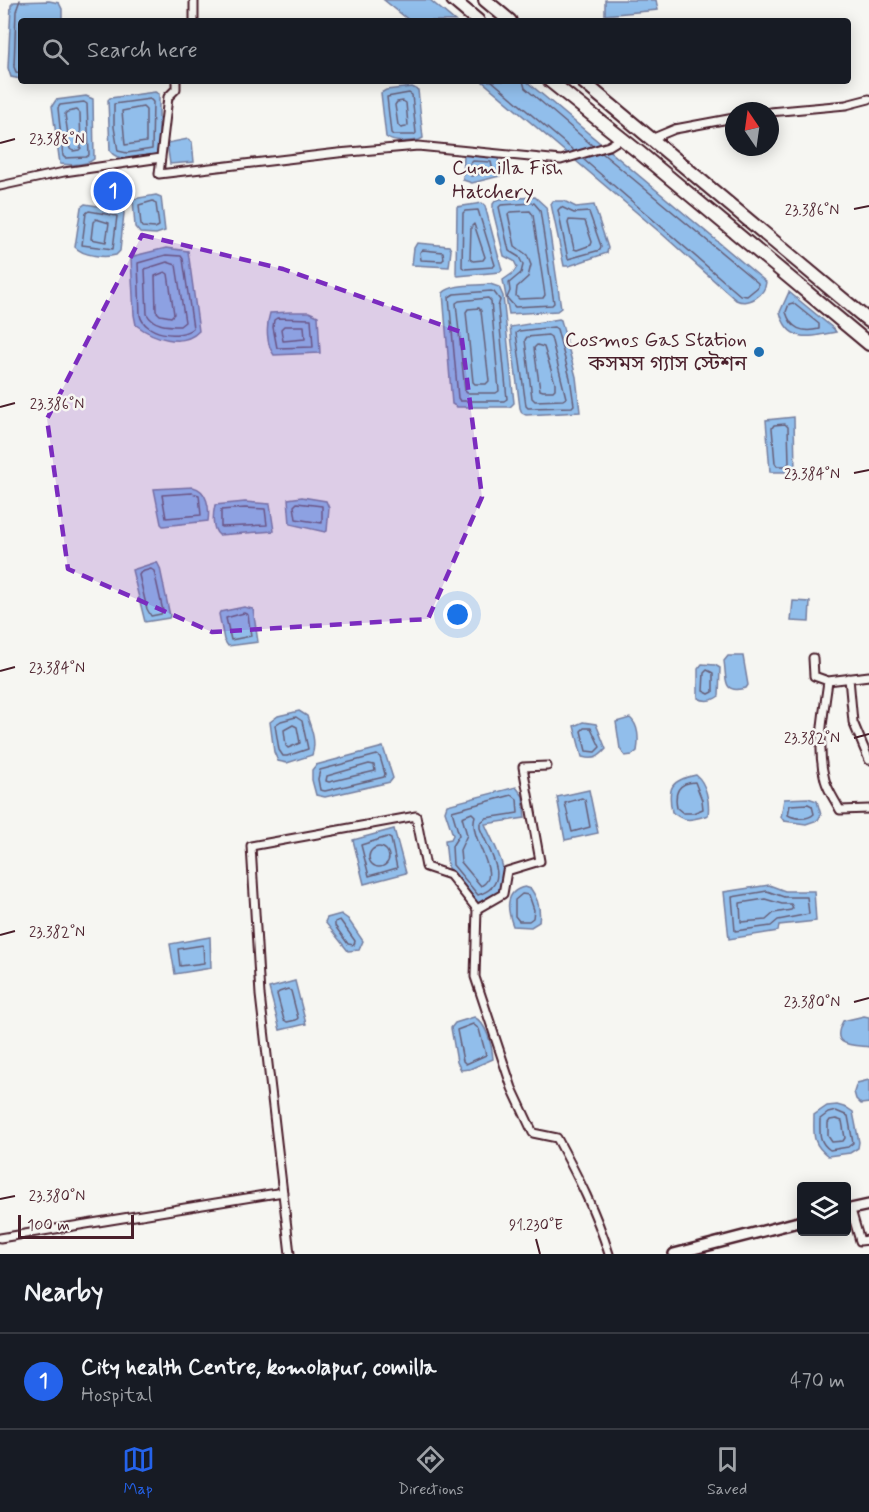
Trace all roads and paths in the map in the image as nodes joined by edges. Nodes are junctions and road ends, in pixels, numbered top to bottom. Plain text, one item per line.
1 (194, 0) edge
2 (453, 0) edge
3 (485, 0) edge
4 (194, 18) edge
5 (474, 18) edge
6 (506, 18) edge
7 (176, 84) edge
8 (554, 84) edge
9 (586, 84) edge
10 (869, 99) edge
11 (779, 111) edge
12 (725, 120) edge
13 (622, 138) junction
14 (651, 139) junction
15 (161, 158) junction
16 (0, 186) edge
17 (869, 321) edge
18 (869, 344) edge
19 (813, 658) dead end
20 (869, 676) edge
21 (849, 678) junction
22 (828, 681) junction
23 (869, 760) edge
24 (547, 766) dead end
25 (869, 809) edge
26 (477, 909) junction
27 (283, 1192) junction
28 (869, 1205) edge
29 (851, 1210) edge
30 (851, 1216) edge
31 (797, 1222) edge
32 (0, 1238) edge
33 (869, 1240) edge
34 (290, 1254) edge
35 (609, 1254) edge
36 (674, 1254) edge

1 - 4 street
2 - 5 highway
3 - 6 highway
7 - 15 street
8 - 13 highway
9 - 14 highway
10 - 11 street
12 - 14 street
13 - 15 street
13 - 18 highway
14 - 17 highway
15 - 16 street
19 - 22 street
20 - 21 street
21 - 22 street
21 - 23 street
22 - 25 street
24 - 26 street
26 - 27 street
26 - 35 street
27 - 32 street
27 - 34 street
28 - 29 main road
30 - 33 street
31 - 36 main road

